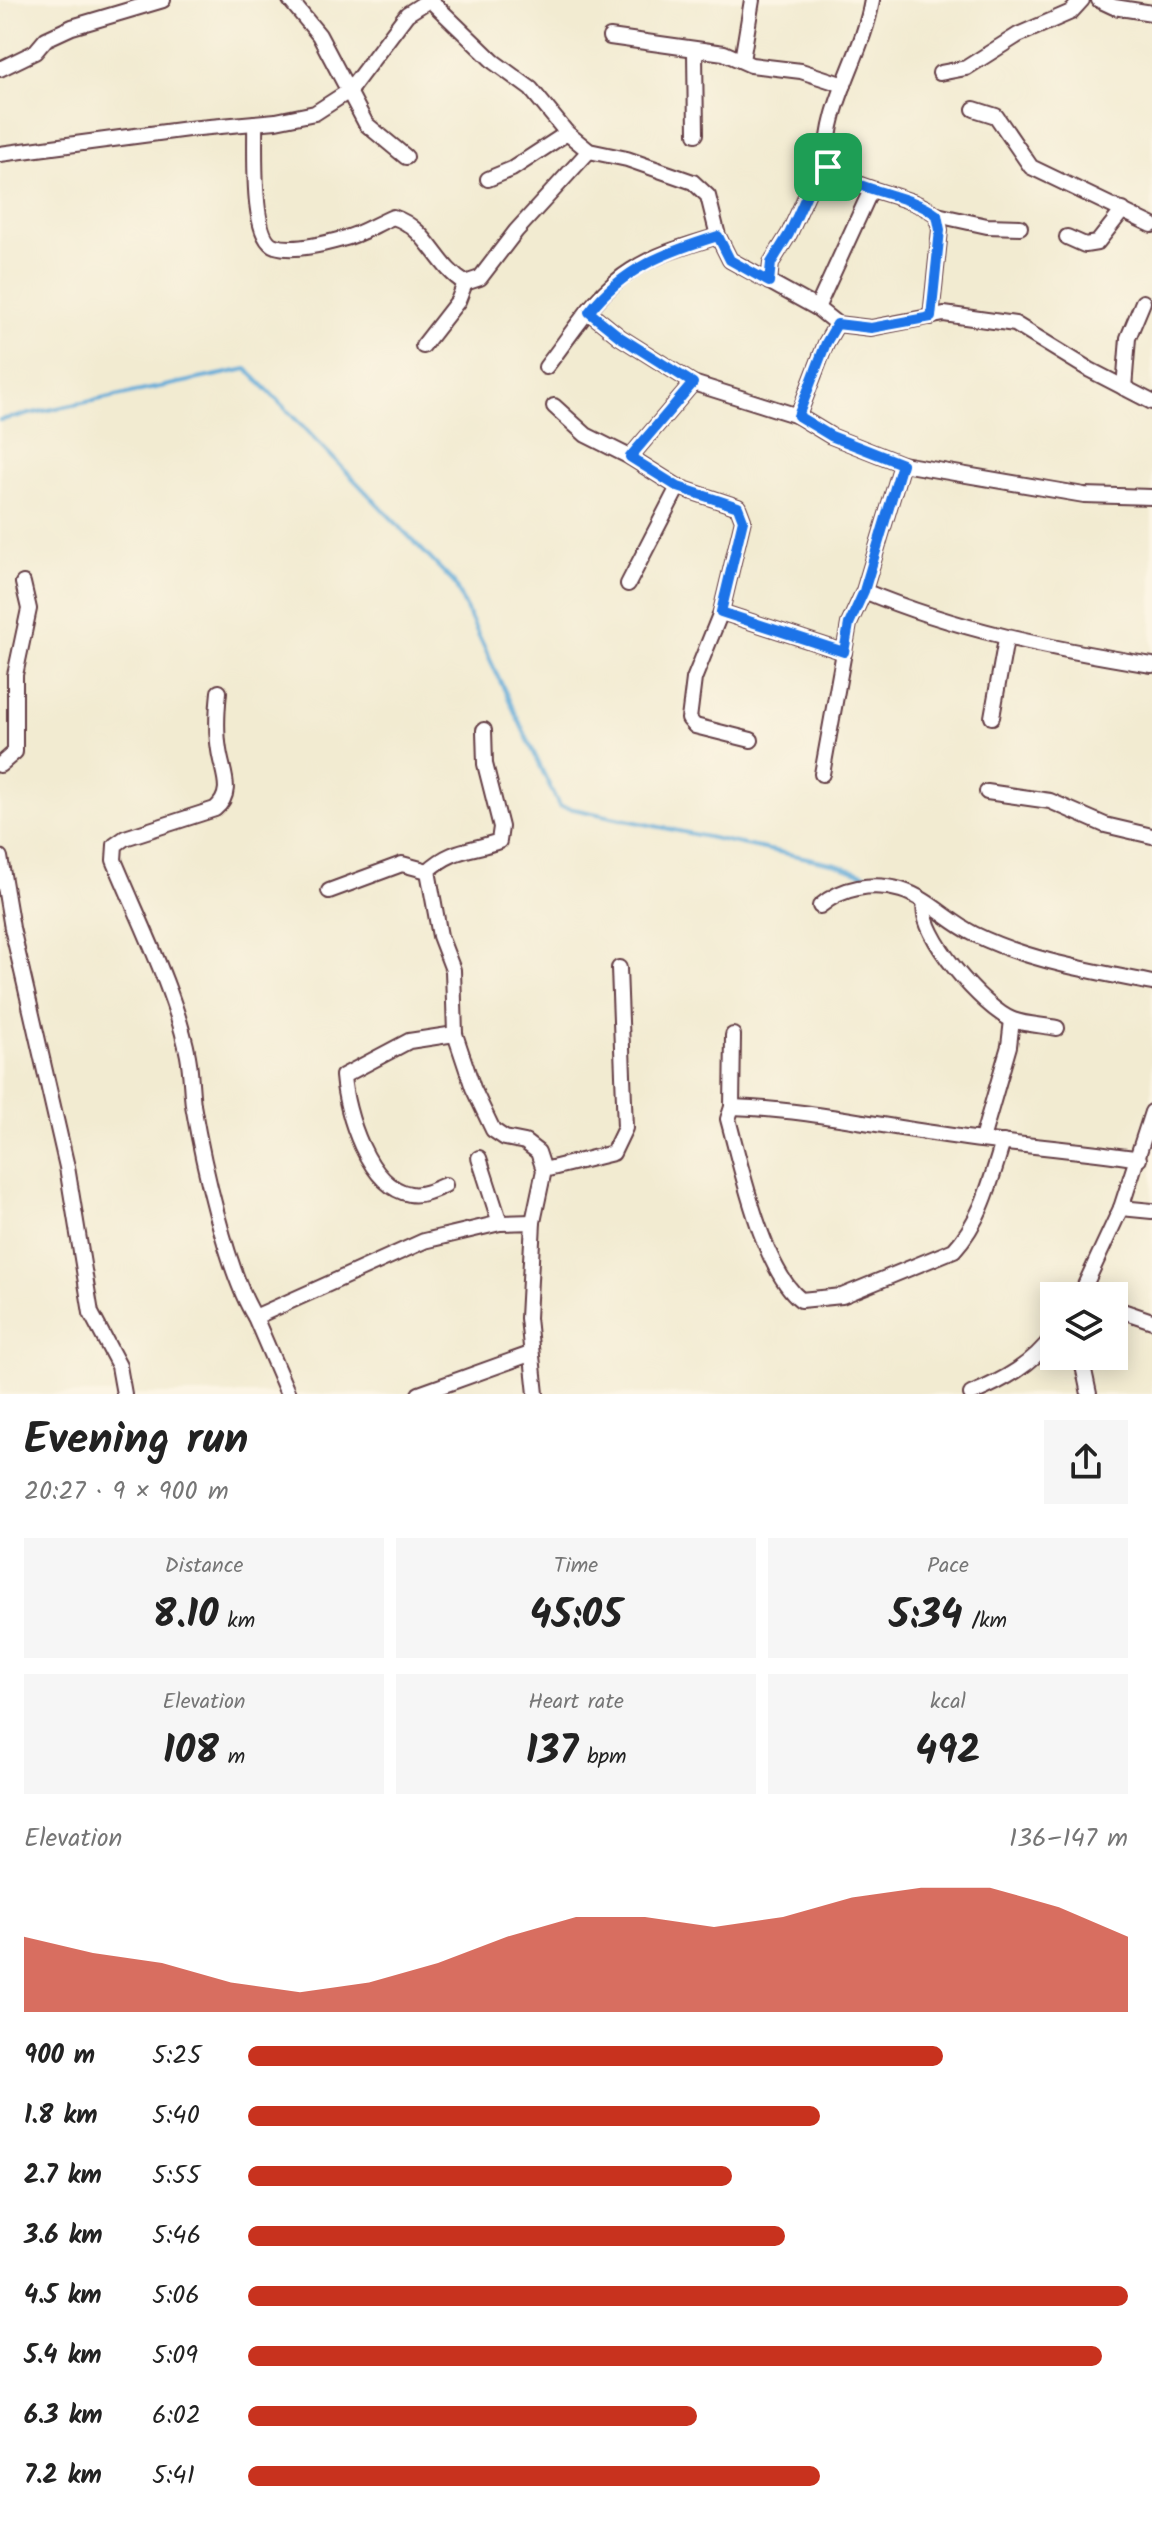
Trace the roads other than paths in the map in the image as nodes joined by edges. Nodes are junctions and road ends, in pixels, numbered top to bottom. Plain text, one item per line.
1 (163, 0) edge
2 (290, 0) edge
3 (430, 0) edge
4 (752, 0) edge
5 (872, 0) edge
6 (1082, 0) edge
7 (1099, 0) edge
8 (1152, 13) edge
9 (610, 37) dead end
10 (695, 52) junction
11 (742, 60) junction
12 (0, 69) edge
13 (940, 73) dead end
14 (844, 85) junction
15 (349, 91) junction
16 (974, 109) dead end
17 (255, 123) junction
18 (567, 133) junction
19 (696, 134) dead end
20 (589, 151) junction
21 (0, 154) edge
22 (406, 157) dead end
23 (828, 167) junction
24 (488, 179) dead end
25 (871, 190) junction
26 (1123, 210) junction
27 (937, 215) junction
28 (1152, 225) edge
29 (1020, 227) dead end
30 (718, 236) junction
31 (1067, 237) dead end
32 (769, 282) junction
33 (465, 283) junction
34 (1143, 302) dead end
35 (817, 308) junction
36 (589, 312) junction
37 (931, 317) junction
38 (837, 324) junction
39 (423, 346) dead end
40 (546, 367) dead end
41 (693, 383) junction
42 (1124, 388) junction
43 (1152, 402) edge
44 (554, 406) dead end
45 (798, 416) junction
46 (630, 457) junction
47 (902, 464) junction
48 (678, 487) junction
49 (1152, 497) edge
50 (23, 583) dead end
51 (628, 584) dead end
52 (864, 591) junction
53 (721, 612) junction
54 (1006, 639) junction
55 (844, 652) junction
56 (1152, 665) edge
57 (219, 692) dead end
58 (992, 717) dead end
59 (484, 730) dead end
60 (751, 740) dead end
61 (0, 765) edge
62 (822, 774) dead end
63 (987, 792) dead end
64 (1152, 836) edge
65 (0, 857) edge
66 (428, 871) junction
67 (329, 891) dead end
68 (925, 904) junction
69 (820, 906) dead end
70 (619, 968) dead end
71 (1152, 983) edge
72 (1012, 1020) junction
73 (1057, 1028) dead end
74 (455, 1034) junction
75 (733, 1035) dead end
76 (732, 1107) junction
77 (1152, 1112) edge
78 (982, 1139) junction
79 (1003, 1142) junction
80 (479, 1158) dead end
81 (1139, 1159) junction
82 (544, 1170) junction
83 (445, 1185) dead end
84 (1121, 1208) junction
85 (1152, 1211) edge
86 (533, 1222) junction
87 (500, 1223) junction
88 (1092, 1282) edge
89 (1128, 1313) edge
90 (255, 1317) junction
91 (1152, 1321) edge
92 (1040, 1353) edge
93 (530, 1354) junction
94 (1084, 1370) edge
95 (124, 1394) edge
96 (288, 1394) edge
97 (419, 1394) edge
98 (536, 1394) edge
99 (971, 1394) edge
100 (1089, 1394) edge

1 - 12 street
2 - 15 street
3 - 15 street
3 - 18 street
4 - 11 street
5 - 14 street
6 - 13 street
7 - 8 street
9 - 10 street
10 - 11 street
10 - 19 street
11 - 14 street
14 - 23 street
15 - 17 street
15 - 22 street
16 - 26 street
17 - 21 street
17 - 33 street
18 - 20 street
18 - 24 street
20 - 30 street
20 - 33 street
23 - 25 street
23 - 32 street
25 - 27 street
25 - 35 street
26 - 28 street
26 - 31 street
27 - 29 street
27 - 37 street
30 - 32 street
30 - 36 street
32 - 35 street
33 - 39 street
34 - 42 street
35 - 38 street
36 - 40 street
36 - 41 street
37 - 38 street
37 - 42 street
38 - 45 street
41 - 45 street
41 - 46 street
42 - 43 street
44 - 46 street
45 - 47 street
46 - 48 street
47 - 49 street
47 - 52 street
48 - 51 street
48 - 53 street
50 - 61 street
52 - 54 street
52 - 55 street
53 - 55 street
53 - 60 street
54 - 56 street
54 - 58 street
55 - 62 street
57 - 90 street
59 - 66 street
63 - 64 street
65 - 95 street
66 - 67 street
66 - 74 street
68 - 69 street
68 - 71 street
68 - 72 street
70 - 82 street
72 - 73 street
72 - 78 street
74 - 82 street
74 - 83 street
75 - 76 street
76 - 78 street
76 - 79 street
77 - 81 street
78 - 79 street
79 - 81 street
80 - 87 street
81 - 84 street
82 - 86 street
84 - 85 street
84 - 88 street
86 - 87 street
86 - 93 street
87 - 90 street
89 - 91 street
90 - 96 street
92 - 99 street
93 - 97 street
93 - 98 street
94 - 100 street

